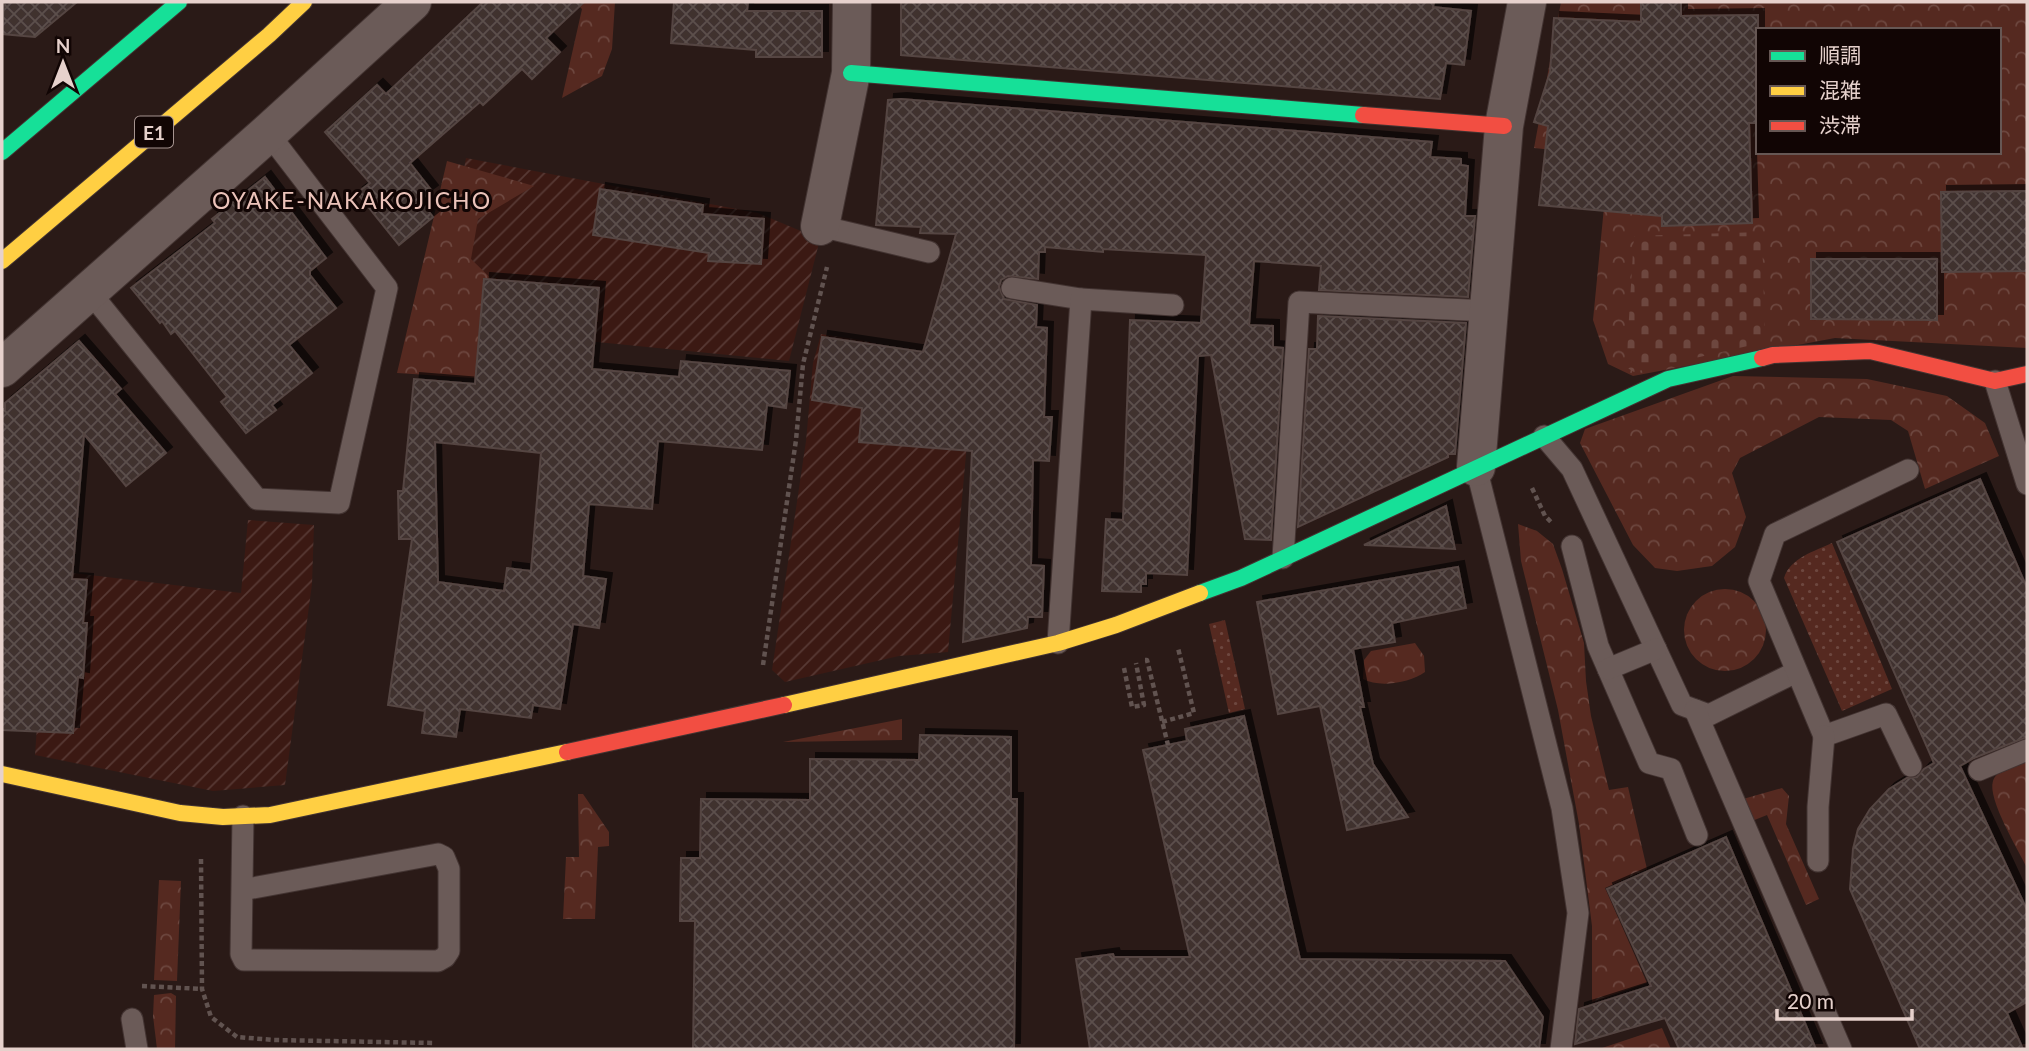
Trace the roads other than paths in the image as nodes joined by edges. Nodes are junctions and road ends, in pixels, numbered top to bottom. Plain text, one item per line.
1 (179, 2) edge
2 (304, 2) edge
3 (412, 2) edge
4 (852, 2) edge
5 (1528, 2) edge
6 (851, 73) junction
7 (1504, 126) junction
8 (268, 133) junction
9 (2, 152) edge
10 (827, 228) joint
11 (929, 253) dead end
12 (2, 261) edge
13 (1012, 288) dead end
14 (89, 290) junction
15 (1081, 299) junction
16 (1173, 305) dead end
17 (1489, 311) junction
18 (2, 368) edge
19 (2027, 374) edge
20 (1995, 381) junction
21 (1544, 436) junction
22 (1476, 467) junction
23 (1908, 470) dead end
24 (2027, 484) edge
25 (1572, 546) road end
26 (1283, 558) junction
27 (1058, 643) junction
28 (1656, 649) junction
29 (1608, 669) junction
30 (1796, 672) junction
31 (1695, 710) junction
32 (1824, 736) junction
33 (2027, 750) edge
34 (1911, 766) dead end
35 (1979, 770) dead end
36 (2, 774) edge
37 (243, 817) junction
38 (1696, 835) dead end
39 (1818, 861) dead end
40 (242, 890) junction
41 (132, 1019) dead end
42 (137, 1049) edge
43 (1560, 1049) edge
44 (1840, 1049) edge

1 - 9 main road
2 - 12 main road, E1
3 - 8 street
4 - 6 street
5 - 7 street
6 - 7 main road
6 - 10 street
7 - 17 street
8 - 14 street
8 - 14 lane
10 - 11 lane
13 - 15 lane
14 - 18 street
15 - 16 lane
15 - 27 lane
17 - 22 street
17 - 26 lane
19 - 20 main road
20 - 21 main road
20 - 24 lane
21 - 22 main road
21 - 28 lane
22 - 26 main road
22 - 43 lane
23 - 30 lane
25 - 29 lane
26 - 27 main road
27 - 37 main road
28 - 29 lane
28 - 31 lane
29 - 38 lane
30 - 31 lane
30 - 32 lane
31 - 44 lane
32 - 34 lane
32 - 39 lane
33 - 35 lane
36 - 37 main road
37 - 40 lane
40 - 40 lane
41 - 42 lane

